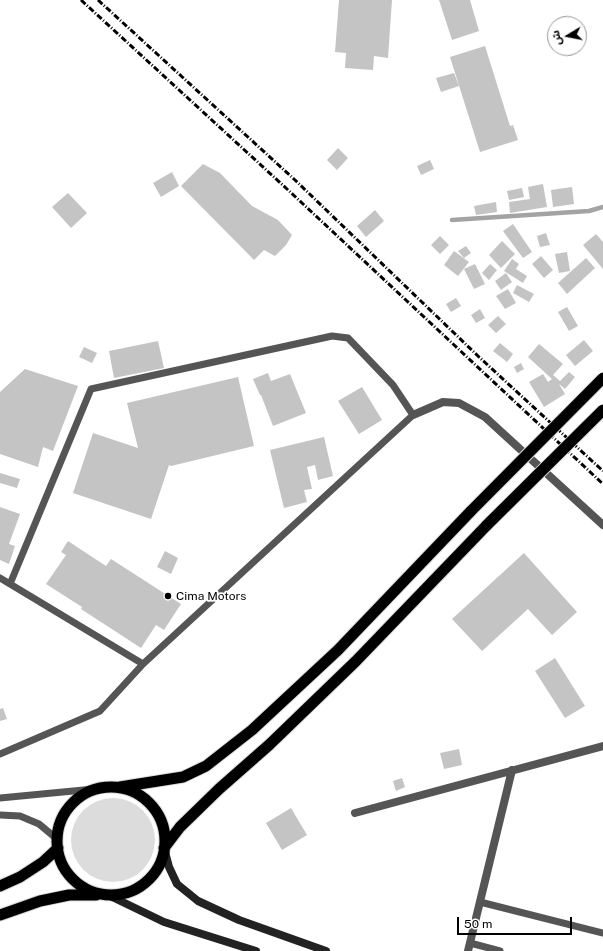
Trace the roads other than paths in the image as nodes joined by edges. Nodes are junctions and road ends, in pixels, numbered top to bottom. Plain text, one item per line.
1 (603, 378) edge
2 (603, 410) edge
3 (413, 415) junction
4 (603, 524) edge
5 (0, 578) edge
6 (10, 584) junction
7 (143, 664) junction
8 (603, 746) edge
9 (0, 754) edge
10 (512, 770) junction
11 (120, 787) junction
12 (94, 789) junction
13 (0, 798) edge
14 (355, 813) dead end
15 (0, 815) edge
16 (57, 843) junction
17 (164, 848) junction
18 (0, 886) edge
19 (106, 894) junction
20 (480, 902) junction
21 (0, 915) edge
22 (603, 933) edge
23 (469, 947) edge
24 (256, 951) edge
25 (326, 951) edge
26 (500, 951) edge

1 - 11 highway, bridge
2 - 17 highway, bridge
3 - 4 street
3 - 6 lane
3 - 7 lane
5 - 6 lane
6 - 7 lane
7 - 9 lane
8 - 10 street
10 - 14 street
10 - 20 street
11 - 12 highway
11 - 17 highway
12 - 13 lane
12 - 16 highway
15 - 16 lane
16 - 18 highway
16 - 19 highway
17 - 19 highway
17 - 25 main road
19 - 21 highway
19 - 24 main road
20 - 22 lane
20 - 23 street
23 - 26 lane

